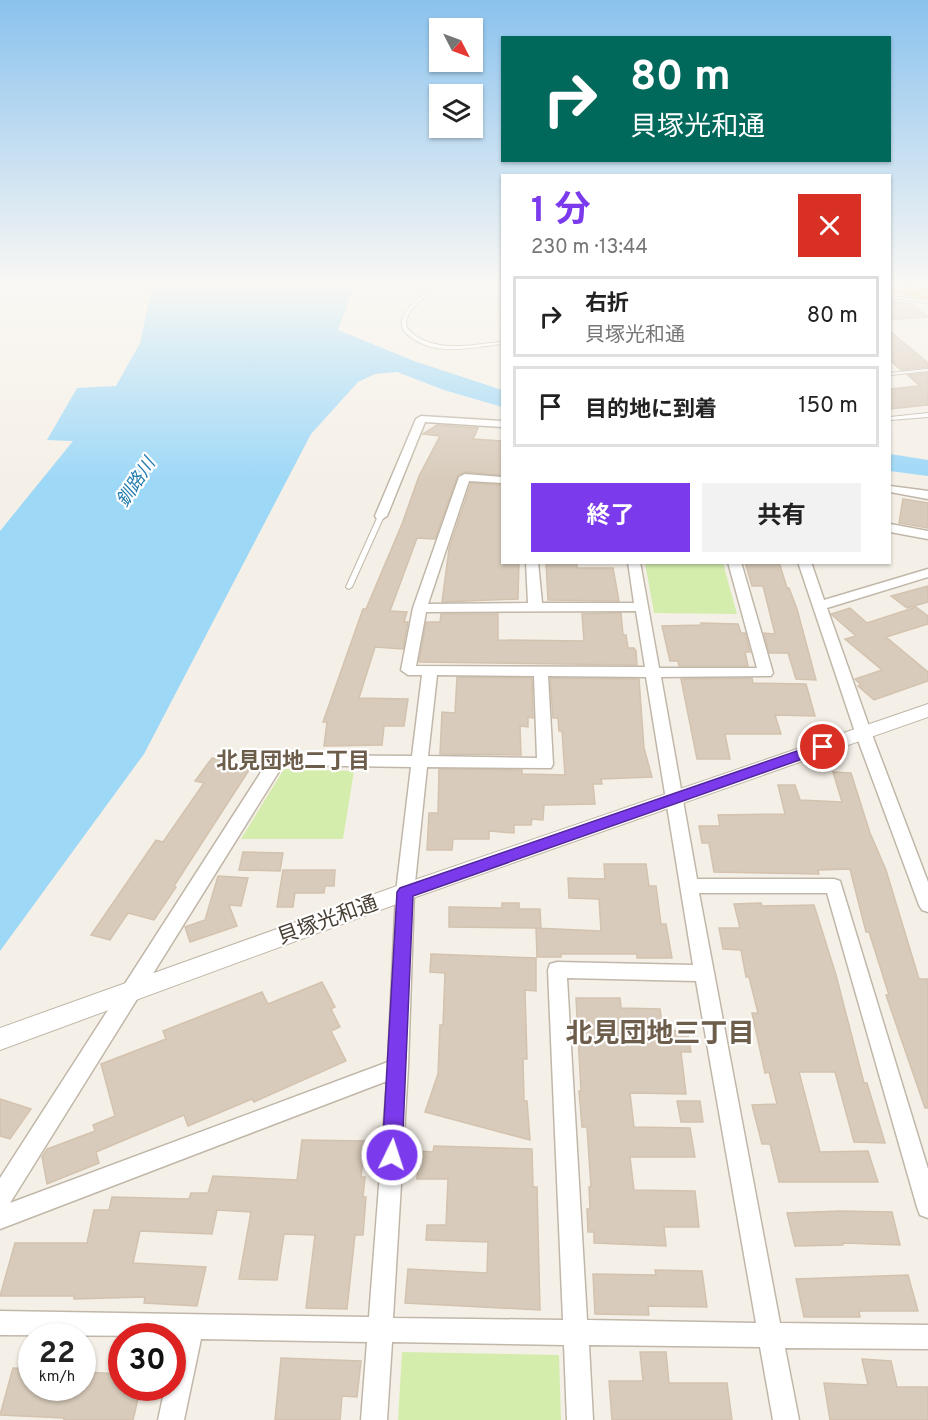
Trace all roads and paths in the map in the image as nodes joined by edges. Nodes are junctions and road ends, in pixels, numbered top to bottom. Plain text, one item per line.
1 (928, 370) edge
2 (891, 374) edge
3 (928, 415) edge
4 (891, 419) edge
5 (501, 424) edge
6 (501, 480) edge
7 (891, 489) edge
8 (928, 495) edge
9 (381, 516) joint
10 (891, 528) edge
11 (928, 535) edge
12 (532, 564) edge
13 (634, 564) edge
14 (735, 564) edge
15 (805, 564) edge
16 (928, 573) edge
17 (349, 587) dead end
18 (534, 606) junction
19 (818, 606) junction
20 (420, 608) junction
21 (641, 608) junction
22 (430, 669) junction
23 (541, 671) junction
24 (652, 672) junction
25 (928, 710) edge
26 (863, 732) junction
27 (419, 762) junction
28 (674, 800) junction
29 (689, 886) junction
30 (405, 892) junction
31 (927, 898) edge
32 (704, 973) junction
33 (132, 992) junction
34 (0, 1039) edge
35 (398, 1067) junction
36 (0, 1198) edge
37 (928, 1207) edge
38 (0, 1218) edge
39 (0, 1323) edge
40 (191, 1327) junction
41 (379, 1332) junction
42 (574, 1332) junction
43 (772, 1335) junction
44 (928, 1336) edge
45 (171, 1420) edge
46 (374, 1420) edge
47 (580, 1420) edge
48 (786, 1420) edge

1 - 2 lane
3 - 4 lane
5 - 9 street
6 - 20 street
7 - 8 street
9 - 17 lane
10 - 11 street
12 - 18 street
13 - 21 street
14 - 24 street
15 - 19 street
16 - 19 street
18 - 20 street
18 - 21 street
19 - 26 street
20 - 22 street
21 - 24 street
22 - 23 street
22 - 27 street
23 - 24 street
23 - 27 street
24 - 28 street
25 - 26 street, 貝塚光和通
26 - 28 street, 貝塚光和通
26 - 31 street
27 - 30 street
27 - 33 street
28 - 29 street
28 - 30 street, 貝塚光和通
29 - 32 street
29 - 37 street
30 - 33 street, 貝塚光和通
30 - 35 street
32 - 42 street
32 - 43 street
33 - 34 street, 貝塚光和通
33 - 36 street
35 - 38 street
35 - 41 street
39 - 40 street
40 - 41 street
40 - 45 street
41 - 42 street
41 - 46 street
42 - 43 street
42 - 47 street
43 - 44 street
43 - 48 street

